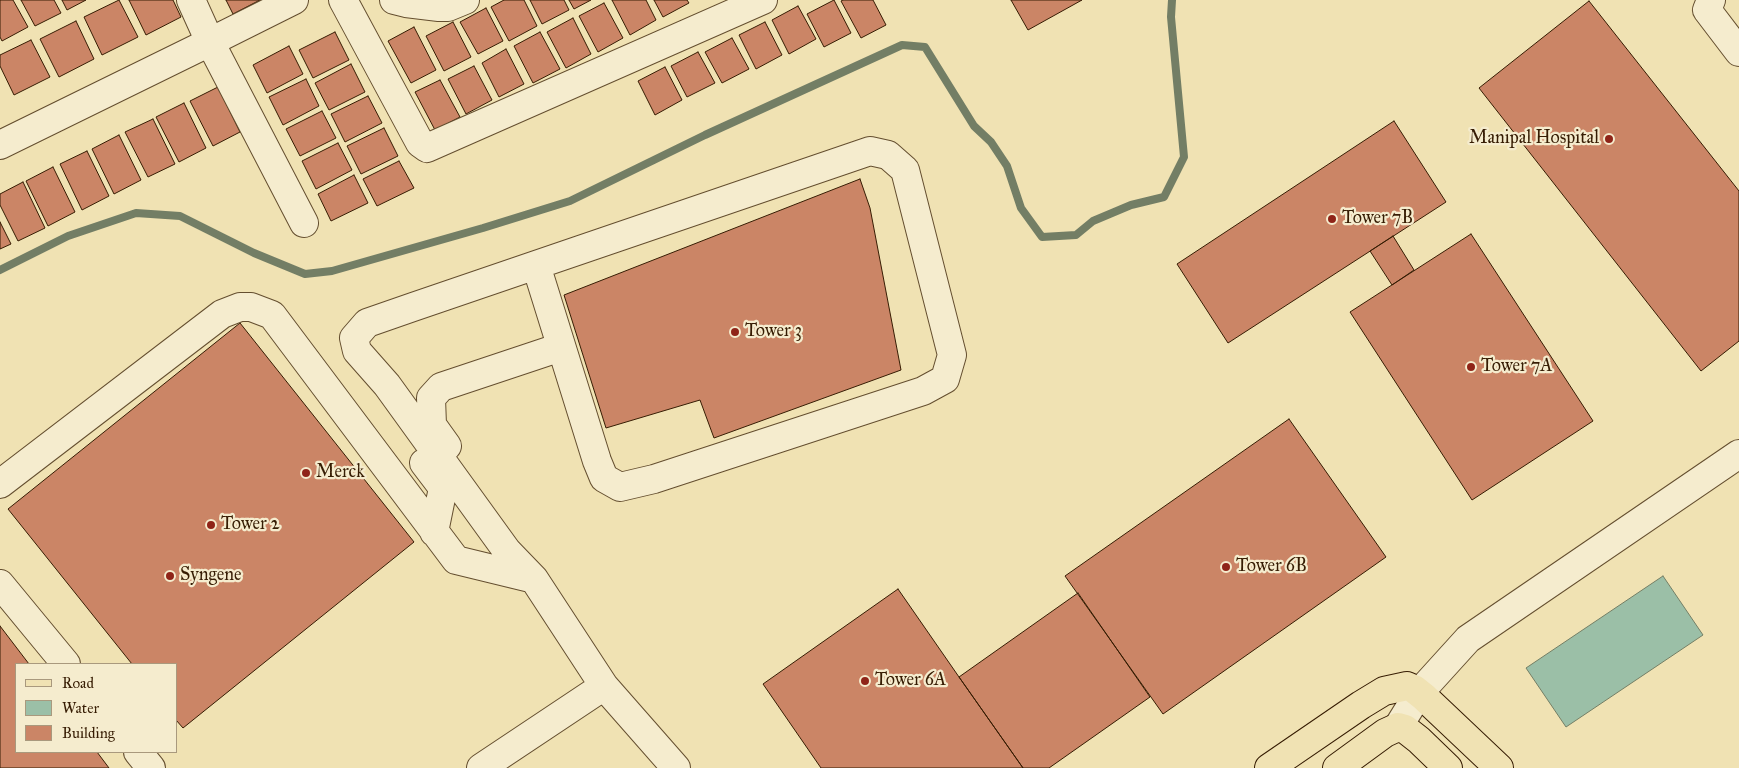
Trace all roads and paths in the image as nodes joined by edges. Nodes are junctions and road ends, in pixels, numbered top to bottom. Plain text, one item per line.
1 (191, 0) edge
2 (294, 0) edge
3 (343, 0) edge
4 (394, 0) edge
5 (465, 0) edge
6 (763, 0) edge
7 (1711, 0) edge
8 (210, 42) junction
9 (1739, 52) edge
10 (0, 145) edge
11 (304, 224) dead end
12 (536, 265) junction
13 (561, 347) junction
14 (370, 394) dead end
15 (1739, 454) edge
16 (0, 484) edge
17 (434, 532) junction
18 (507, 552) junction
19 (534, 579) junction
20 (0, 584) edge
21 (65, 663) edge
22 (604, 686) junction
23 (1419, 693) junction
24 (1398, 727) junction
25 (139, 753) edge
26 (151, 768) edge
27 (482, 768) edge
28 (676, 768) edge
29 (1269, 768) edge
30 (1337, 768) edge
31 (1448, 768) edge
32 (1499, 768) edge

1 - 8 street
2 - 8 street
3 - 6 street
4 - 5 street
7 - 9 street
8 - 10 street
8 - 11 street
12 - 13 street
12 - 13 street
12 - 18 street
13 - 18 street
14 - 17 street
15 - 23 street
16 - 17 street
17 - 19 street
18 - 19 street
19 - 22 street
20 - 21 street
22 - 27 street
22 - 28 street
23 - 24 street
23 - 29 main road
23 - 32 main road
24 - 30 main road
24 - 31 main road
25 - 26 street

